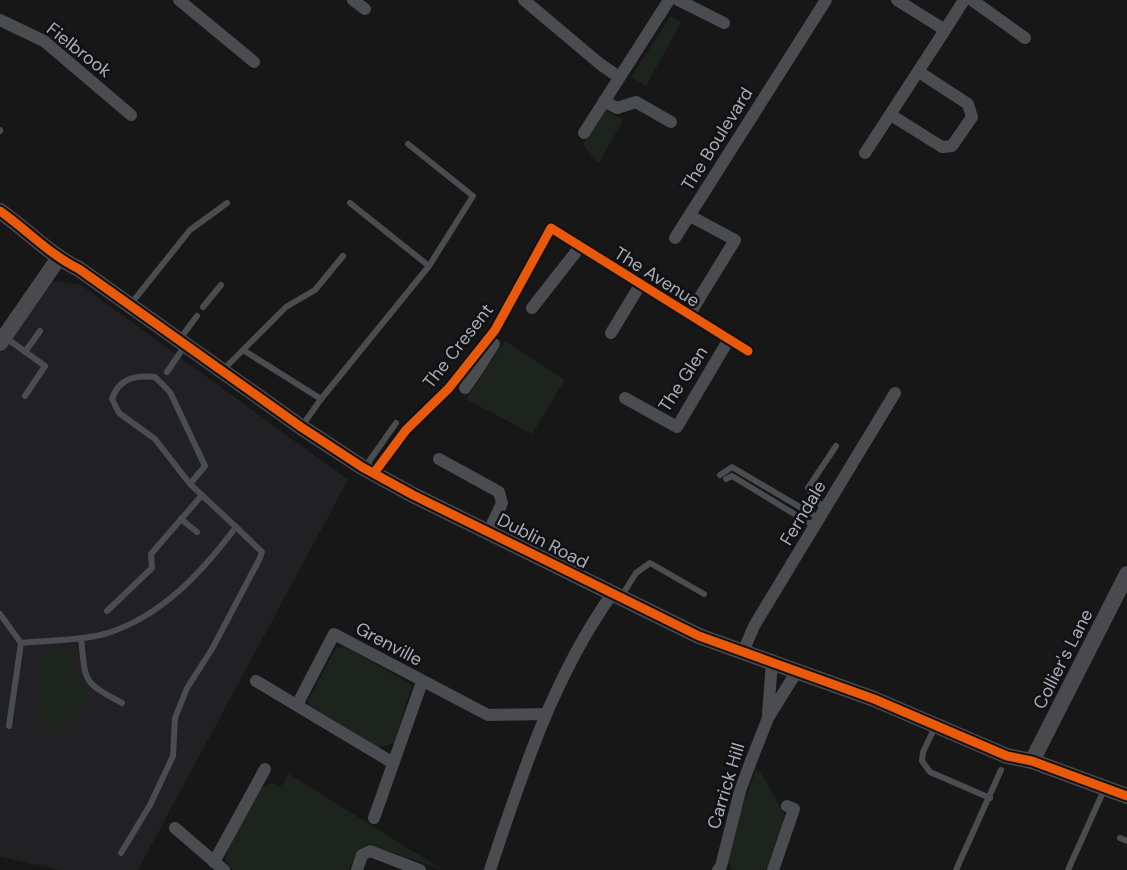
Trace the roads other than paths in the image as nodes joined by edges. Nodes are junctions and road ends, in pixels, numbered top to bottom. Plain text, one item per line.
1 (179, 0) edge
2 (353, 0) edge
3 (524, 0) edge
4 (669, 0) edge
5 (678, 0) edge
6 (826, 0) edge
7 (897, 0) edge
8 (964, 0) edge
9 (972, 0) edge
10 (365, 9) dead end
11 (0, 20) edge
12 (724, 23) dead end
13 (944, 30) junction
14 (1025, 38) dead end
15 (254, 62) dead end
16 (919, 72) junction
17 (619, 77) junction
18 (604, 101) junction
19 (131, 115) dead end
20 (891, 115) junction
21 (671, 122) dead end
22 (584, 133) dead end
23 (408, 144) dead end
24 (865, 153) dead end
25 (227, 203) dead end
26 (350, 203) dead end
27 (0, 211) edge
28 (690, 216) junction
29 (551, 228) joint
30 (676, 238) dead end
31 (579, 248) junction
32 (343, 256) dead end
33 (58, 259) junction
34 (429, 266) junction
35 (221, 285) dead end
36 (640, 285) junction
37 (129, 306) junction
38 (203, 307) dead end
39 (532, 308) dead end
40 (689, 315) junction
41 (197, 316) dead end
42 (40, 331) dead end
43 (611, 333) dead end
44 (729, 339) junction
45 (2, 340) edge
46 (181, 344) junction
47 (494, 344) dead end
48 (243, 349) junction
49 (748, 351) dead end
50 (25, 352) junction
51 (475, 363) junction
52 (167, 372) dead end
53 (221, 372) junction
54 (465, 388) dead end
55 (895, 393) dead end
56 (25, 396) dead end
57 (625, 398) dead end
58 (321, 399) junction
59 (396, 423) dead end
60 (301, 427) junction
61 (836, 446) dead end
62 (439, 459) dead end
63 (369, 471) junction
64 (723, 477) dead end
65 (190, 484) junction
66 (202, 495) junction
67 (181, 519) junction
68 (821, 519) junction
69 (236, 527) junction
70 (489, 531) junction
71 (197, 532) dead end
72 (1127, 574) edge
73 (704, 594) dead end
74 (616, 596) junction
75 (107, 611) dead end
76 (0, 614) edge
77 (81, 638) junction
78 (21, 643) junction
79 (743, 652) junction
80 (772, 662) junction
81 (797, 671) junction
82 (256, 681) dead end
83 (422, 682) junction
84 (122, 703) dead end
85 (298, 703) junction
86 (546, 714) junction
87 (768, 718) junction
88 (936, 725) junction
89 (9, 726) dead end
90 (1032, 761) junction
91 (393, 763) junction
92 (265, 769) dead end
93 (1001, 769) dead end
94 (1105, 788) junction
95 (1127, 796) edge
96 (990, 798) junction
97 (787, 806) dead end
98 (374, 818) dead end
99 (175, 828) dead end
100 (121, 853) dead end
101 (219, 866) edge
102 (721, 869) edge
103 (357, 870) edge
104 (420, 870) edge
105 (490, 870) edge
106 (773, 870) edge
107 (956, 870) edge
108 (1068, 870) edge

1 - 15 street
2 - 10 street
3 - 17 street
4 - 17 street
5 - 12 street
6 - 28 street, The Boulevard
7 - 13 street
8 - 13 street
9 - 14 street
11 - 19 street, Fielbrook
13 - 16 street
16 - 20 street
16 - 20 street
17 - 18 street
18 - 21 street
18 - 22 street
20 - 24 street
23 - 34 lane
25 - 37 lane
26 - 34 lane
27 - 33 main road, Dublin Road
28 - 30 street
28 - 40 street, The Boulevard
29 - 31 street, The Avenue
29 - 51 street, The Cresent
31 - 36 street, The Avenue
31 - 39 street
32 - 48 lane
33 - 37 main road, Dublin Road
33 - 45 main road
34 - 58 lane
35 - 38 lane
36 - 40 street, The Avenue
36 - 43 street
37 - 46 main road, Dublin Road
40 - 44 street, The Avenue
41 - 46 lane
42 - 50 lane
44 - 49 street, The Avenue
44 - 57 street, The Glen
45 - 50 lane
46 - 52 lane
46 - 53 main road, Dublin Road
47 - 51 street
48 - 53 lane
48 - 58 lane
50 - 56 lane
51 - 54 street
51 - 63 street, The Cresent
53 - 60 main road, Dublin Road
55 - 68 street, Ferndale
58 - 60 lane
59 - 63 lane
60 - 63 main road, Dublin Road
61 - 68 lane
62 - 70 street
63 - 70 main road, Dublin Road
64 - 68 lane
65 - 65 lane
65 - 66 lane
66 - 67 lane
66 - 69 lane
67 - 71 lane
67 - 75 lane
68 - 79 street, Ferndale
69 - 77 lane
69 - 100 lane
70 - 74 main road, Dublin Road
72 - 90 main road, Collier's Lane
73 - 74 lane
74 - 79 main road, Dublin Road
74 - 86 street
76 - 78 lane
77 - 78 lane
77 - 84 lane
78 - 89 lane
79 - 80 main road, Dublin Road
80 - 81 main road, Dublin Road
80 - 87 street, Carrick Hill
81 - 87 street, Carrick Hill
81 - 88 main road, Dublin Road
82 - 85 street
83 - 85 street, Grenville
83 - 86 street, Grenville
83 - 91 street, Grenville
85 - 91 street
86 - 105 street
87 - 102 street, Carrick Hill
88 - 90 main road, Dublin Road
88 - 96 lane
90 - 94 main road, Dublin Road
91 - 98 street, Grenville
92 - 101 street
93 - 96 lane
94 - 95 main road, Dublin Road
94 - 108 lane
96 - 107 lane
97 - 106 street
99 - 101 street
103 - 104 street

